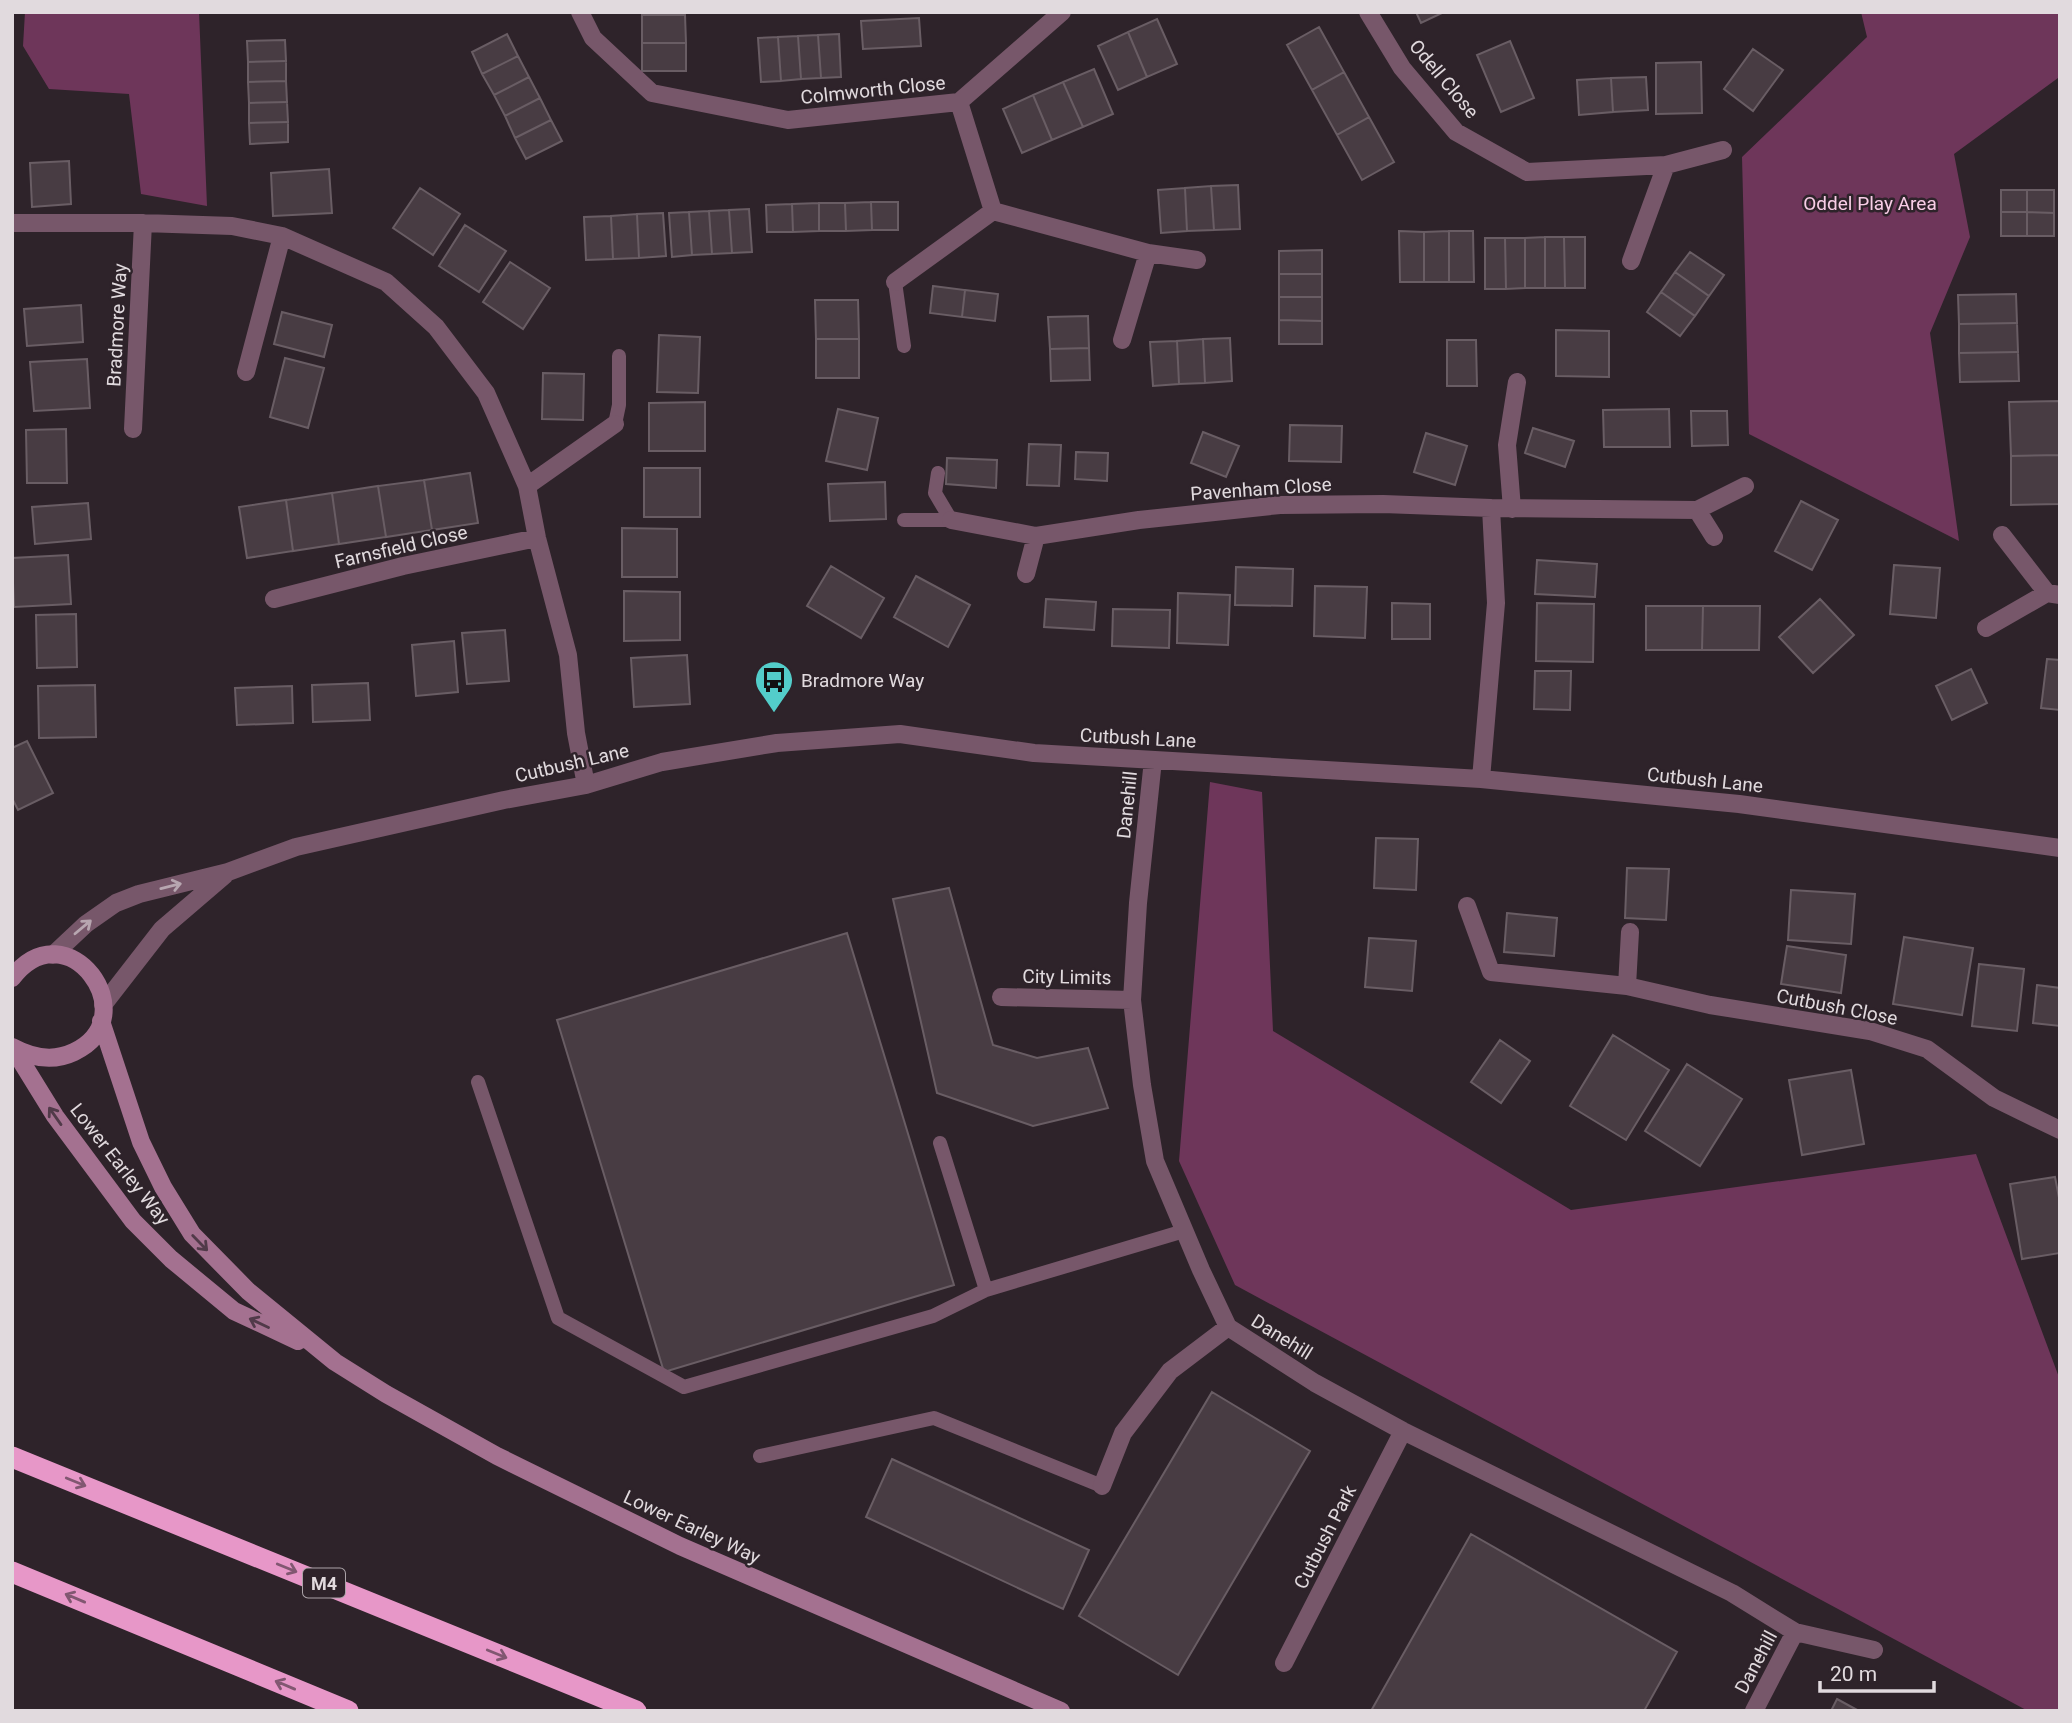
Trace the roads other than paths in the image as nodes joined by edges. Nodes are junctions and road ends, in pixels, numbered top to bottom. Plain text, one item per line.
1 (580, 12) edge
2 (1062, 12) edge
3 (1368, 12) edge
4 (959, 102) junction
5 (1723, 150) dead end
6 (1666, 165) junction
7 (993, 211) junction
8 (12, 223) edge
9 (143, 223) junction
10 (282, 236) junction
11 (1148, 253) junction
12 (1197, 260) dead end
13 (1631, 261) dead end
14 (895, 282) joint
15 (1122, 340) dead end
16 (904, 346) dead end
17 (619, 356) dead end
18 (246, 372) dead end
19 (1517, 382) dead end
20 (615, 424) joint
21 (133, 429) dead end
22 (938, 473) dead end
23 (527, 486) junction
24 (1745, 486) dead end
25 (1491, 508) junction
26 (1512, 509) junction
27 (1697, 510) junction
28 (904, 520) dead end
29 (951, 520) junction
30 (2002, 535) dead end
31 (1036, 536) junction
32 (1714, 537) dead end
33 (537, 538) junction
34 (1026, 574) dead end
35 (2054, 594) edge
36 (274, 598) dead end
37 (1986, 628) dead end
38 (1153, 760) junction
39 (1481, 779) junction
40 (586, 785) junction
41 (2060, 848) edge
42 (228, 872) junction
43 (1467, 906) dead end
44 (1630, 932) dead end
45 (53, 955) junction
46 (12, 959) edge
47 (31, 961) junction
48 (12, 978) edge
49 (1627, 986) junction
50 (1001, 997) dead end
51 (1132, 1000) junction
52 (102, 1013) junction
53 (13, 1047) edge
54 (478, 1082) dead end
55 (2060, 1130) edge
56 (940, 1143) dead end
57 (1184, 1231) junction
58 (986, 1290) junction
59 (1228, 1327) junction
60 (320, 1352) junction
61 (1403, 1431) junction
62 (760, 1456) dead end
63 (12, 1457) edge
64 (1102, 1486) joint
65 (12, 1572) edge
66 (1795, 1632) junction
67 (1874, 1650) dead end
68 (1284, 1663) dead end
69 (348, 1711) edge
70 (636, 1711) edge
71 (1061, 1711) edge
72 (1754, 1711) edge

1 - 4 street, Colmworth Close
2 - 4 street, Colmworth Close
3 - 6 street, Odell Close
4 - 7 street, Colmworth Close
5 - 6 street, Odell Close
6 - 13 street
7 - 11 street
7 - 14 street
8 - 9 street
9 - 10 street
9 - 21 street, Bradmore Way
10 - 18 street
10 - 23 street
11 - 12 street
11 - 15 street
14 - 16 lane
17 - 20 lane
19 - 26 street
20 - 23 street
22 - 29 lane
23 - 33 street
24 - 27 street, Pavenham Close
25 - 26 street, Pavenham Close
25 - 31 street, Pavenham Close
25 - 39 street
26 - 27 street, Pavenham Close
27 - 32 street
28 - 29 lane
29 - 31 street, Pavenham Close
30 - 35 street
31 - 34 street
33 - 36 street, Farnsfield Close
33 - 40 street
35 - 37 street
38 - 39 street, Cutbush Lane
38 - 40 street, Cutbush Lane
38 - 51 street, Danehill
39 - 41 street, Cutbush Lane
40 - 42 street, Cutbush Lane
45 -> 42 street, Cutbush Lane
42 - 52 street, Cutbush Lane
43 - 49 street, Cutbush Close
44 - 49 street
45 - 47 main road
45 - 52 main road, Lower Earley Way
46 - 47 main road
47 - 48 main road
49 - 55 street, Cutbush Close
50 - 51 street, City Limits
51 - 57 street, Danehill
52 - 53 main road
52 -> 60 main road, Lower Earley Way
60 -> 53 main road, Lower Earley Way
54 - 58 lane
56 - 58 lane
57 - 58 lane
57 - 59 street, Danehill
59 - 61 street, Danehill
59 - 64 street
60 - 71 main road, Lower Earley Way
61 - 66 street, Danehill
61 - 68 street, Cutbush Park
62 - 64 lane
63 -> 70 highway, M4
69 -> 65 highway
66 - 67 street, Danehill
66 - 72 street, Danehill

